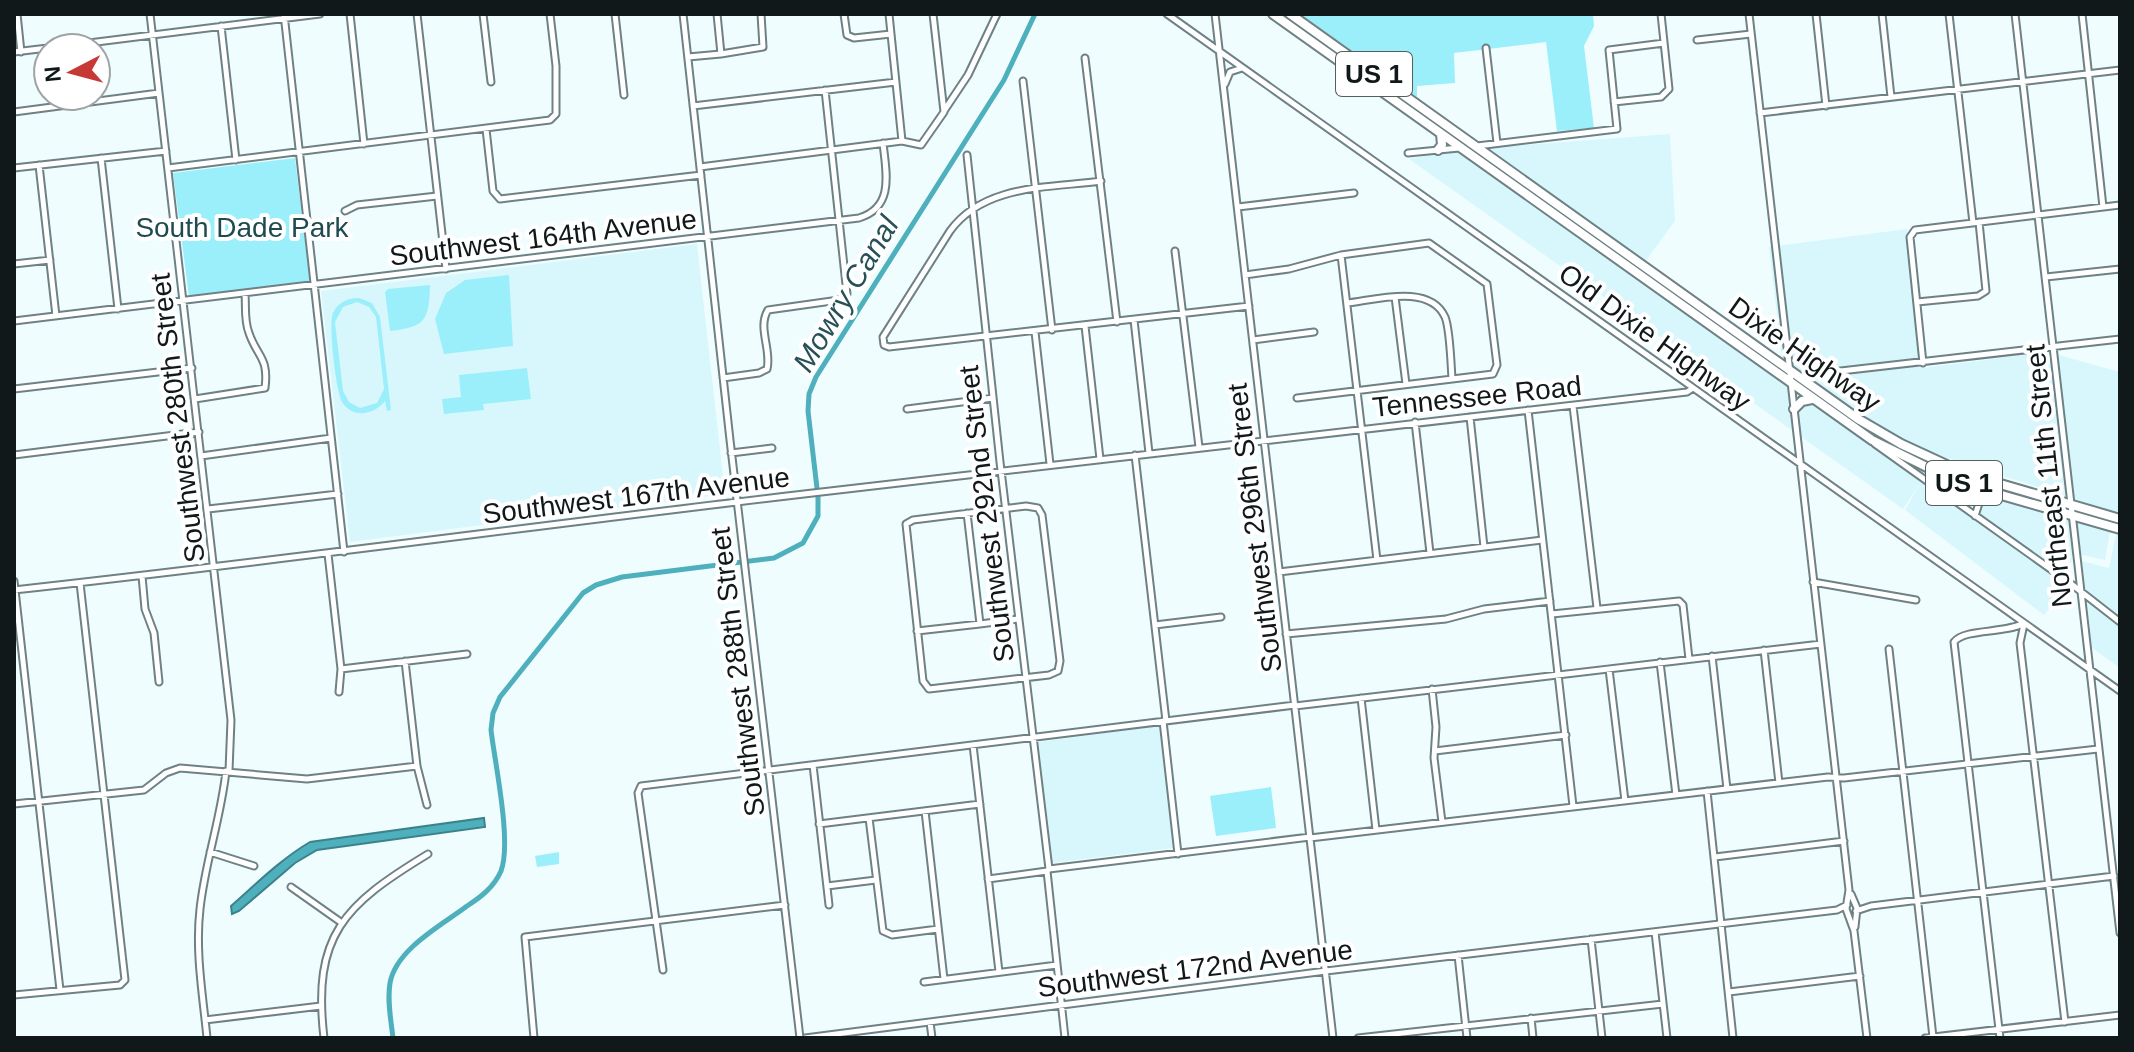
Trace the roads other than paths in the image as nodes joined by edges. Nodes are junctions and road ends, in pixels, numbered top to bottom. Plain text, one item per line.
1 (17, 14) edge
2 (150, 14) edge
3 (320, 14) edge
4 (350, 14) edge
5 (417, 14) edge
6 (483, 14) edge
7 (550, 14) edge
8 (615, 14) edge
9 (683, 14) edge
10 (717, 14) edge
11 (761, 14) edge
12 (844, 14) edge
13 (889, 14) edge
14 (933, 14) edge
15 (997, 14) edge
16 (1167, 14) edge
17 (1215, 14) edge
18 (1273, 14) edge
19 (1661, 14) edge
20 (1749, 14) edge
21 (1816, 14) edge
22 (1882, 14) edge
23 (1949, 14) edge
24 (2015, 14) edge
25 (2082, 14) edge
26 (284, 16) edge
27 (1286, 17) edge
28 (221, 26) junction
29 (891, 34) junction
30 (1217, 34) junction
31 (1752, 34) junction
32 (153, 35) junction
33 (112, 40) edge
34 (1697, 40) dead end
35 (1204, 42) junction
36 (1664, 43) junction
37 (1486, 48) dead end
38 (18, 52) edge
39 (1219, 52) junction
40 (721, 54) junction
41 (688, 57) junction
42 (1085, 58) dead end
43 (1337, 60) junction
44 (1242, 68) junction
45 (2120, 70) edge
46 (2089, 74) junction
47 (1023, 81) dead end
48 (491, 82) dead end
49 (896, 82) junction
50 (2022, 82) junction
51 (1224, 89) junction
52 (1958, 89) junction
53 (825, 90) junction
54 (1396, 90) junction
55 (159, 93) junction
56 (941, 93) junction
57 (624, 95) dead end
58 (954, 95) junction
59 (1891, 97) junction
60 (1614, 102) junction
61 (693, 106) junction
62 (1826, 106) junction
63 (14, 112) edge
64 (944, 112) junction
65 (1760, 113) junction
66 (486, 129) junction
67 (1438, 132) junction
68 (431, 136) junction
69 (902, 141) junction
70 (883, 143) junction
71 (1497, 143) junction
72 (364, 144) junction
73 (1475, 146) junction
74 (1460, 148) junction
75 (831, 150) junction
76 (1438, 150) junction
77 (166, 151) junction
78 (300, 152) junction
79 (1408, 153) dead end
80 (967, 155) dead end
81 (101, 158) junction
82 (236, 160) junction
83 (1497, 163) junction
84 (39, 165) junction
85 (700, 167) junction
86 (14, 168) edge
87 (168, 168) junction
88 (701, 175) junction
89 (1101, 181) junction
90 (1036, 189) junction
91 (1354, 193) dead end
92 (437, 196) junction
93 (2120, 205) edge
94 (1238, 207) junction
95 (2103, 207) junction
96 (972, 210) junction
97 (345, 211) dead end
98 (2038, 214) junction
99 (839, 221) junction
100 (1976, 222) junction
101 (1577, 231) junction
102 (708, 237) junction
103 (1175, 251) dead end
104 (1341, 255) junction
105 (1632, 259) junction
106 (50, 260) junction
107 (14, 264) edge
108 (446, 269) junction
109 (2120, 269) edge
110 (1245, 275) junction
111 (1638, 275) junction
112 (2046, 277) junction
113 (314, 286) junction
114 (245, 294) junction
115 (1395, 297) junction
116 (183, 301) junction
117 (1693, 302) junction
118 (1917, 302) junction
119 (1347, 303) junction
120 (1249, 306) junction
121 (118, 309) junction
122 (1183, 314) junction
123 (56, 316) junction
124 (1134, 320) junction
125 (14, 321) edge
126 (1117, 322) junction
127 (1085, 326) junction
128 (1052, 330) junction
129 (1035, 332) junction
130 (1314, 332) dead end
131 (985, 337) junction
132 (2120, 339) edge
133 (1253, 340) junction
134 (1736, 344) junction
135 (2053, 347) junction
136 (1923, 363) junction
137 (1789, 367) junction
138 (192, 368) junction
139 (723, 378) junction
140 (1452, 379) junction
141 (1801, 379) junction
142 (1406, 384) junction
143 (1792, 385) junction
144 (1693, 388) junction
145 (14, 389) edge
146 (1357, 390) junction
147 (993, 398) junction
148 (1297, 398) dead end
149 (195, 399) junction
150 (1812, 399) junction
151 (1573, 406) junction
152 (907, 409) dead end
153 (1794, 409) junction
154 (1528, 410) junction
155 (1470, 417) junction
156 (1415, 422) junction
157 (1361, 428) junction
158 (199, 432) junction
159 (332, 438) junction
160 (1264, 440) junction
161 (1872, 440) junction
162 (1199, 447) junction
163 (772, 448) dead end
164 (731, 453) junction
165 (1149, 453) junction
166 (14, 455) edge
167 (1135, 455) junction
168 (201, 456) junction
169 (1100, 459) junction
170 (1050, 464) junction
171 (1801, 466) junction
172 (1001, 470) junction
173 (1817, 477) junction
174 (1985, 486) junction
175 (1803, 489) junction
176 (338, 494) junction
177 (737, 502) junction
178 (2071, 505) junction
179 (208, 509) junction
180 (1005, 509) junction
181 (967, 513) junction
182 (1975, 516) junction
183 (2072, 516) junction
184 (2120, 519) edge
185 (2120, 529) edge
186 (1542, 540) junction
187 (1484, 547) junction
188 (344, 552) junction
189 (1430, 553) junction
190 (328, 554) junction
191 (1377, 560) junction
192 (215, 568) junction
193 (1279, 572) junction
194 (142, 576) junction
195 (14, 581) edge
196 (1813, 582) junction
197 (80, 583) junction
198 (14, 590) edge
199 (2081, 590) junction
200 (1916, 600) dead end
201 (1550, 601) junction
202 (1597, 608) junction
203 (1552, 614) junction
204 (1221, 617) dead end
205 (1018, 619) junction
206 (2120, 622) edge
207 (2024, 623) junction
208 (980, 624) junction
209 (1155, 625) junction
210 (917, 631) junction
211 (1286, 634) junction
212 (1821, 644) junction
213 (1889, 649) dead end
214 (1764, 650) junction
215 (467, 654) dead end
216 (1712, 656) junction
217 (1689, 659) junction
218 (405, 661) junction
219 (1660, 662) junction
220 (341, 669) junction
221 (1609, 669) junction
222 (2089, 670) junction
223 (1558, 674) junction
224 (1025, 678) junction
225 (159, 682) dead end
226 (2108, 682) junction
227 (1432, 689) junction
228 (2120, 691) edge
229 (339, 692) dead end
230 (2092, 692) junction
231 (1361, 698) junction
232 (1295, 705) junction
233 (1165, 721) junction
234 (1566, 735) junction
235 (1032, 738) junction
236 (973, 745) junction
237 (2098, 749) junction
238 (1435, 751) junction
239 (2034, 756) junction
240 (1968, 764) junction
241 (813, 765) junction
242 (417, 766) junction
243 (228, 771) junction
244 (769, 771) junction
245 (1903, 771) junction
246 (1836, 777) junction
247 (1779, 783) junction
248 (1727, 789) junction
249 (1707, 791) junction
250 (105, 794) junction
251 (1676, 795) junction
252 (39, 801) junction
253 (1625, 801) junction
254 (14, 804) edge
255 (980, 804) junction
256 (427, 805) dead end
257 (1573, 806) junction
258 (925, 811) junction
259 (869, 818) junction
260 (1442, 822) junction
261 (819, 824) junction
262 (1376, 830) junction
263 (1310, 838) junction
264 (1844, 841) junction
265 (210, 852) junction
266 (428, 854) dead end
267 (1178, 854) junction
268 (1715, 857) junction
269 (254, 866) dead end
270 (1048, 870) junction
271 (2114, 876) junction
272 (988, 879) junction
273 (876, 880) junction
274 (2049, 884) junction
275 (827, 886) junction
276 (291, 887) dead end
277 (1983, 892) junction
278 (1918, 900) junction
279 (785, 905) junction
280 (829, 905) dead end
281 (1852, 908) junction
282 (2119, 909) edge
283 (654, 920) junction
284 (342, 923) junction
285 (1722, 924) junction
286 (938, 929) junction
287 (1655, 932) junction
288 (2120, 933) edge
289 (1591, 939) junction
290 (1458, 955) junction
291 (1057, 965) junction
292 (663, 970) dead end
293 (1326, 971) junction
294 (999, 972) junction
295 (1860, 976) junction
296 (944, 979) junction
297 (924, 982) dead end
298 (60, 990) junction
299 (1729, 992) junction
300 (14, 995) edge
301 (1663, 1004) junction
302 (1062, 1005) junction
303 (321, 1006) junction
304 (1599, 1011) junction
305 (2120, 1015) edge
306 (1531, 1018) junction
307 (205, 1020) junction
308 (930, 1022) junction
309 (2065, 1022) junction
310 (1465, 1025) junction
311 (1999, 1029) junction
312 (1933, 1037) edge
313 (207, 1038) edge
314 (324, 1038) edge
315 (534, 1038) edge
316 (803, 1038) edge
317 (932, 1038) edge
318 (1065, 1038) edge
319 (1333, 1038) edge
320 (1358, 1038) edge
321 (1467, 1038) edge
322 (1533, 1038) edge
323 (1602, 1038) edge
324 (1667, 1038) edge
325 (1733, 1038) edge
326 (1867, 1038) edge
327 (1925, 1038) edge
328 (2000, 1038) edge

1 - 38 street
2 - 32 street, Southwest 280th Street
3 - 26 street
4 - 72 street
5 - 68 street
6 - 48 street
7 - 66 street
8 - 57 street
9 - 41 street, Southwest 288th Street
10 - 40 street
11 - 40 street
12 - 29 street
13 - 29 street
14 - 56 street
15 - 58 street
16 - 35 street, Old Dixie Highway
17 - 30 street, Southwest 296th Street
18 - 27 highway, US 1
19 - 36 street
20 - 31 street
21 - 62 street
22 - 59 street
23 - 52 street
24 - 50 street, Northeast 11th Street
25 - 46 street
26 - 28 street
26 - 78 street
27 - 43 highway, US 1
27 - 54 highway, US 1
28 - 32 street
28 - 82 street
29 - 49 street
30 - 35 street
30 - 39 street, Southwest 296th Street
31 - 34 street
31 - 65 street
32 - 33 street
32 - 55 street, Southwest 280th Street
35 - 39 street, Old Dixie Highway
36 - 60 street
36 - 60 street
37 - 71 street
39 - 44 street, Old Dixie Highway
39 - 51 street, Southwest 296th Street
40 - 41 street
41 - 61 street, Southwest 288th Street
42 - 89 street
43 - 54 highway
43 - 67 highway, US 1
44 - 51 street
44 - 144 street, Old Dixie Highway
45 - 46 street
46 - 50 street
46 - 95 street
47 - 90 street
49 - 53 street
49 - 69 street
50 - 52 street
50 - 98 street, Northeast 11th Street
51 - 94 street, Southwest 296th Street
52 - 59 street
52 - 100 street
53 - 61 street
53 - 75 street
54 - 73 highway, US 1
55 - 63 street
55 - 77 street, Southwest 280th Street
56 - 58 street
56 - 64 street
58 - 64 street
59 - 62 street
60 - 71 street
61 - 85 street, Southwest 288th Street
62 - 65 street
64 - 69 street
65 - 137 street
66 - 68 street
66 - 88 street
67 - 73 highway
67 - 74 highway, US 1
67 - 76 highway
68 - 72 street
68 - 92 street
69 - 70 street
70 - 75 street
70 - 99 street, Southwest 164th Avenue
71 - 73 street
72 - 78 street
73 - 83 highway, US 1
74 - 76 street
74 - 83 highway
74 - 101 highway, US 1
75 - 85 street
75 - 99 street
76 - 79 street
77 - 81 street
77 - 87 street, Southwest 280th Street
78 - 82 street
78 - 113 street
80 - 96 street, Southwest 292nd Street
81 - 84 street
81 - 121 street
82 - 87 street
83 - 105 highway, Dixie Highway / US 1
84 - 86 street
84 - 106 street
85 - 88 street, Southwest 288th Street
87 - 116 street, Southwest 280th Street
88 - 102 street, Southwest 288th Street
89 - 90 street
89 - 126 street
90 - 96 street
90 - 128 street
91 - 94 street
92 - 97 street
92 - 108 street
93 - 95 street
94 - 110 street, Southwest 296th Street
95 - 98 street
96 - 131 street, Southwest 292nd Street
96 - 131 street
98 - 100 street
98 - 112 street, Northeast 11th Street
99 - 102 street, Southwest 164th Avenue
99 - 139 street
100 - 118 street
100 - 118 street
101 - 105 highway
101 - 111 highway, Dixie Highway / US 1
102 - 108 street, Southwest 164th Avenue
102 - 139 street, Southwest 288th Street
103 - 122 street
104 - 110 street
104 - 119 street
104 - 140 street
105 - 117 highway, Dixie Highway / US 1
106 - 107 street
106 - 123 street
108 - 113 street, Southwest 164th Avenue
109 - 112 street
110 - 120 street, Southwest 296th Street
111 - 117 highway
111 - 134 highway, Dixie Highway / US 1
112 - 135 street, Northeast 11th Street
113 - 114 street, Southwest 164th Avenue
113 - 159 street
114 - 116 street, Southwest 164th Avenue
114 - 149 street
115 - 119 street
115 - 140 street
115 - 142 street
116 - 121 street, Southwest 164th Avenue
116 - 138 street, Southwest 280th Street
117 - 137 highway, Dixie Highway / US 1
118 - 136 street
119 - 146 street
120 - 122 street
120 - 133 street, Southwest 296th Street
121 - 123 street, Southwest 164th Avenue
122 - 124 street
122 - 162 street
123 - 125 street, Southwest 164th Avenue
124 - 126 street
124 - 165 street
126 - 127 street
127 - 128 street
127 - 169 street
128 - 129 street
129 - 131 street
129 - 170 street
130 - 133 street
131 - 147 street, Southwest 292nd Street
132 - 135 street
133 - 160 street, Southwest 296th Street
134 - 137 highway
134 - 143 highway, Dixie Highway / US 1
135 - 136 street
135 - 178 street, Northeast 11th Street
136 - 141 street
137 - 141 highway, Dixie Highway / US 1
137 - 143 street
138 - 145 street
138 - 149 street, Southwest 280th Street
139 - 164 street, Southwest 288th Street
140 - 142 street
141 - 143 street
141 - 174 highway, Dixie Highway / US 1
142 - 146 street
143 - 150 highway, Dixie Highway / US 1
143 - 153 street
144 - 151 street, Tennessee Road
144 - 171 street, Old Dixie Highway
146 - 148 street
146 - 157 street
147 - 152 street
147 - 172 street, Southwest 292nd Street
149 - 158 street, Southwest 280th Street
150 - 153 highway
150 - 161 highway, Dixie Highway / US 1
151 - 154 street, Tennessee Road
151 - 202 street
153 - 171 street
154 - 155 street, Tennessee Road
154 - 186 street
155 - 156 street, Tennessee Road
155 - 187 street
156 - 157 street, Tennessee Road
156 - 189 street
157 - 160 street, Tennessee Road
157 - 191 street
158 - 166 street
158 - 168 street, Southwest 280th Street
159 - 168 street
159 - 176 street
160 - 162 street, Southwest 167th Avenue
160 - 193 street, Southwest 296th Street
161 - 174 highway, US 1
161 - 182 street
162 - 165 street, Southwest 167th Avenue
163 - 164 street
164 - 177 street, Southwest 288th Street
165 - 167 street, Southwest 167th Avenue
167 - 169 street, Southwest 167th Avenue
167 - 209 street
168 - 179 street, Southwest 280th Street
169 - 170 street, Southwest 167th Avenue
170 - 172 street, Southwest 167th Avenue
171 - 173 street, Old Dixie Highway
171 - 175 street
172 - 177 street, Southwest 167th Avenue
172 - 180 street, Southwest 292nd Street
173 - 175 street
173 - 207 street, Old Dixie Highway
174 - 178 highway, Dixie Highway / US 1
174 - 182 street
174 - 183 highway, US 1
175 - 196 street
176 - 179 street
176 - 188 street
177 - 188 street, Southwest 167th Avenue
177 - 244 street, Southwest 288th Street
178 - 183 street, Northeast 11th Street
178 - 184 highway, Dixie Highway / US 1
179 - 192 street, Southwest 280th Street
180 - 181 street
180 - 205 street, Southwest 292nd Street
180 - 224 street
181 - 208 street
181 - 210 street
182 - 199 street
183 - 185 highway, US 1
183 - 199 street, Northeast 11th Street
186 - 187 street
186 - 201 street
187 - 189 street
188 - 190 street, Southwest 167th Avenue
189 - 191 street
190 - 192 street, Southwest 167th Avenue
190 - 220 street
191 - 193 street
192 - 194 street, Southwest 167th Avenue
192 - 243 street, Southwest 280th Street
193 - 211 street, Southwest 296th Street
194 - 197 street, Southwest 167th Avenue
194 - 225 street
195 - 198 street
196 - 200 street
196 - 212 street
197 - 198 street, Southwest 167th Avenue
197 - 250 street
198 - 252 street
199 - 206 street
199 - 222 street, Northeast 11th Street
201 - 203 street
201 - 211 street
202 - 203 street
202 - 217 street
203 - 223 street
204 - 209 street
205 - 208 street
205 - 224 street, Southwest 292nd Street
207 - 222 street, Old Dixie Highway
207 - 239 street
207 - 240 street
208 - 210 street
209 - 233 street
210 - 224 street
211 - 232 street, Southwest 296th Street
212 - 214 street
212 - 246 street
213 - 245 street
214 - 216 street
214 - 247 street
215 - 218 street
216 - 217 street
216 - 248 street
217 - 219 street
218 - 220 street
218 - 242 street
219 - 221 street
219 - 251 street
220 - 229 street
221 - 223 street
221 - 253 street
222 - 226 street, Old Dixie Highway
222 - 230 street, Northeast 11th Street
223 - 227 street
223 - 234 street
224 - 235 street, Southwest 292nd Street
226 - 228 street, Old Dixie Highway
226 - 230 street
227 - 231 street
227 - 238 street
230 - 237 street, Northeast 11th Street
231 - 232 street
231 - 262 street
232 - 233 street
232 - 263 street, Southwest 296th Street
233 - 235 street
233 - 267 street
234 - 238 street
234 - 257 street
235 - 236 street
235 - 270 street, Southwest 292nd Street
236 - 241 street
236 - 255 street
237 - 239 street
237 - 271 street, Northeast 11th Street
238 - 260 street
239 - 240 street
239 - 274 street
240 - 245 street
240 - 277 street
241 - 244 street
241 - 261 street
242 - 243 street
242 - 256 street
243 - 250 street
243 - 265 street, Southwest 280th Street
244 - 279 street, Southwest 288th Street
244 - 283 street
245 - 246 street
245 - 278 street
246 - 247 street
246 - 264 street
247 - 248 street
248 - 249 street
249 - 251 street
249 - 268 street
250 - 252 street
250 - 298 street
251 - 253 street
252 - 254 street
252 - 298 street
253 - 257 street
255 - 258 street
255 - 272 street
257 - 260 street
258 - 259 street
258 - 286 street
259 - 261 street
259 - 273 street
260 - 262 street
261 - 275 street
262 - 263 street
263 - 267 street
263 - 293 street, Southwest 296th Street
264 - 268 street
264 - 281 street
265 - 269 street
265 - 307 street, Southwest 280th Street
266 - 284 street
267 - 270 street
268 - 285 street
270 - 272 street
270 - 291 street, Southwest 292nd Street
271 - 274 street
271 - 282 street, Northeast 11th Street
272 - 294 street
273 - 275 street
273 - 286 street
274 - 277 street
274 - 309 street
275 - 280 street
276 - 284 street
277 - 278 street
277 - 311 street
278 - 281 street
278 - 312 street
279 - 283 street
279 - 316 street, Southwest 288th Street
281 - 285 street, Southwest 172nd Avenue
281 - 295 street
282 - 288 street, Northeast 11th Street
283 - 292 street
283 - 315 street
284 - 303 street
285 - 287 street, Southwest 172nd Avenue
285 - 299 street
286 - 296 street
287 - 289 street, Southwest 172nd Avenue
287 - 301 street
289 - 290 street, Southwest 172nd Avenue
289 - 304 street
290 - 293 street, Southwest 172nd Avenue
290 - 310 street
291 - 294 street
291 - 302 street, Southwest 292nd Street
293 - 302 street, Southwest 172nd Avenue
293 - 319 street, Southwest 296th Street
294 - 296 street
295 - 299 street
295 - 326 street
296 - 297 street
298 - 300 street
299 - 325 street
301 - 304 street
301 - 324 street
302 - 308 street, Southwest 172nd Avenue
302 - 318 street
303 - 307 street
303 - 314 street
304 - 306 street
304 - 323 street
305 - 309 street
306 - 310 street
306 - 322 street
307 - 313 street, Southwest 280th Street
308 - 316 street, Southwest 172nd Avenue
308 - 317 street
309 - 311 street
310 - 320 street
310 - 321 street
311 - 312 street
311 - 328 street
312 - 327 street

